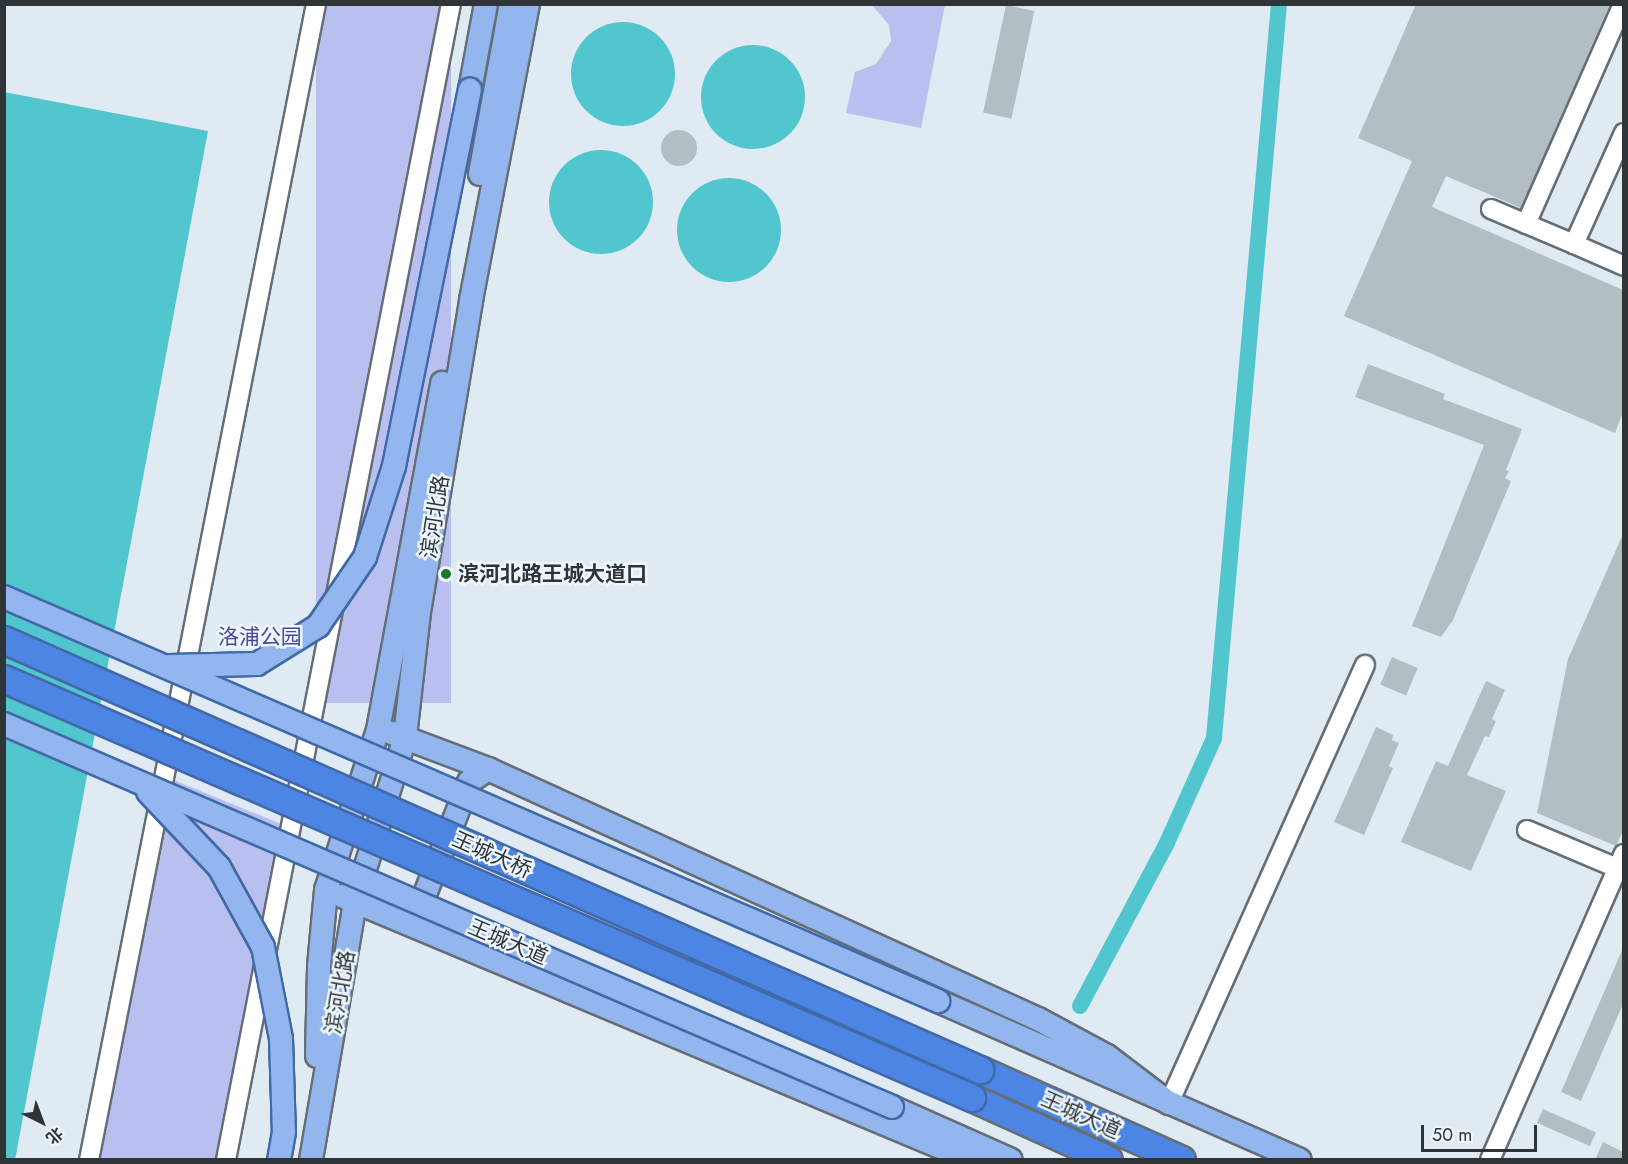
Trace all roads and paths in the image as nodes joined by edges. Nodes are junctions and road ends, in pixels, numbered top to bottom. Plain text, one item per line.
1 (316, 4) edge
2 (451, 4) edge
3 (486, 4) edge
4 (512, 4) edge
5 (528, 4) edge
6 (1623, 4) edge
7 (1623, 133) edge
8 (1491, 209) dead end
9 (1526, 224) junction
10 (1574, 244) junction
11 (1623, 266) edge
12 (4, 597) edge
13 (4, 640) edge
14 (1365, 665) dead end
15 (162, 667) junction
16 (4, 679) edge
17 (4, 724) edge
18 (378, 730) junction
19 (405, 737) junction
20 (489, 770) junction
21 (141, 784) junction
22 (1527, 830) dead end
23 (1620, 861) edge
24 (326, 890) junction
25 (355, 902) junction
26 (420, 929) junction
27 (980, 1070) joint
28 (972, 1098) junction
29 (1169, 1103) junction
30 (316, 1132) junction
31 (1257, 1149) edge
32 (89, 1160) edge
33 (226, 1160) edge
34 (279, 1160) edge
35 (310, 1160) edge
36 (971, 1160) edge
37 (1011, 1160) edge
38 (1093, 1160) edge
39 (1108, 1160) edge
40 (1182, 1160) edge
41 (1300, 1160) edge
42 (1490, 1160) edge

1 - 32 street
2 - 33 street
3 - 15 main road, bridge
4 - 18 main road, 滨河北路
5 - 19 main road, 滨河北路
6 - 9 street
7 - 10 street
8 - 9 street
9 - 10 street
10 - 11 street
12 - 15 main road, bridge
13 - 27 highway, 王城大桥, bridge
14 - 29 street
15 - 29 main road, bridge
16 - 28 highway, 王城大桥, bridge
17 - 21 main road, 王城大道, bridge
18 - 19 main road
18 - 24 main road, 滨河北路
19 - 20 main road
19 - 25 main road, 滨河北路
20 - 26 main road
20 - 29 main road
21 - 34 main road, bridge
21 - 37 main road, 王城大道, bridge
22 - 23 street
23 - 42 street
24 - 25 main road
24 - 30 main road, 滨河北路
25 - 26 main road
25 - 30 main road, 滨河北路
26 - 36 main road
27 - 40 highway, 王城大道
28 - 38 main road
28 - 39 highway, 王城大道
29 - 31 main road
30 - 35 main road, 滨河北路
31 - 41 main road

